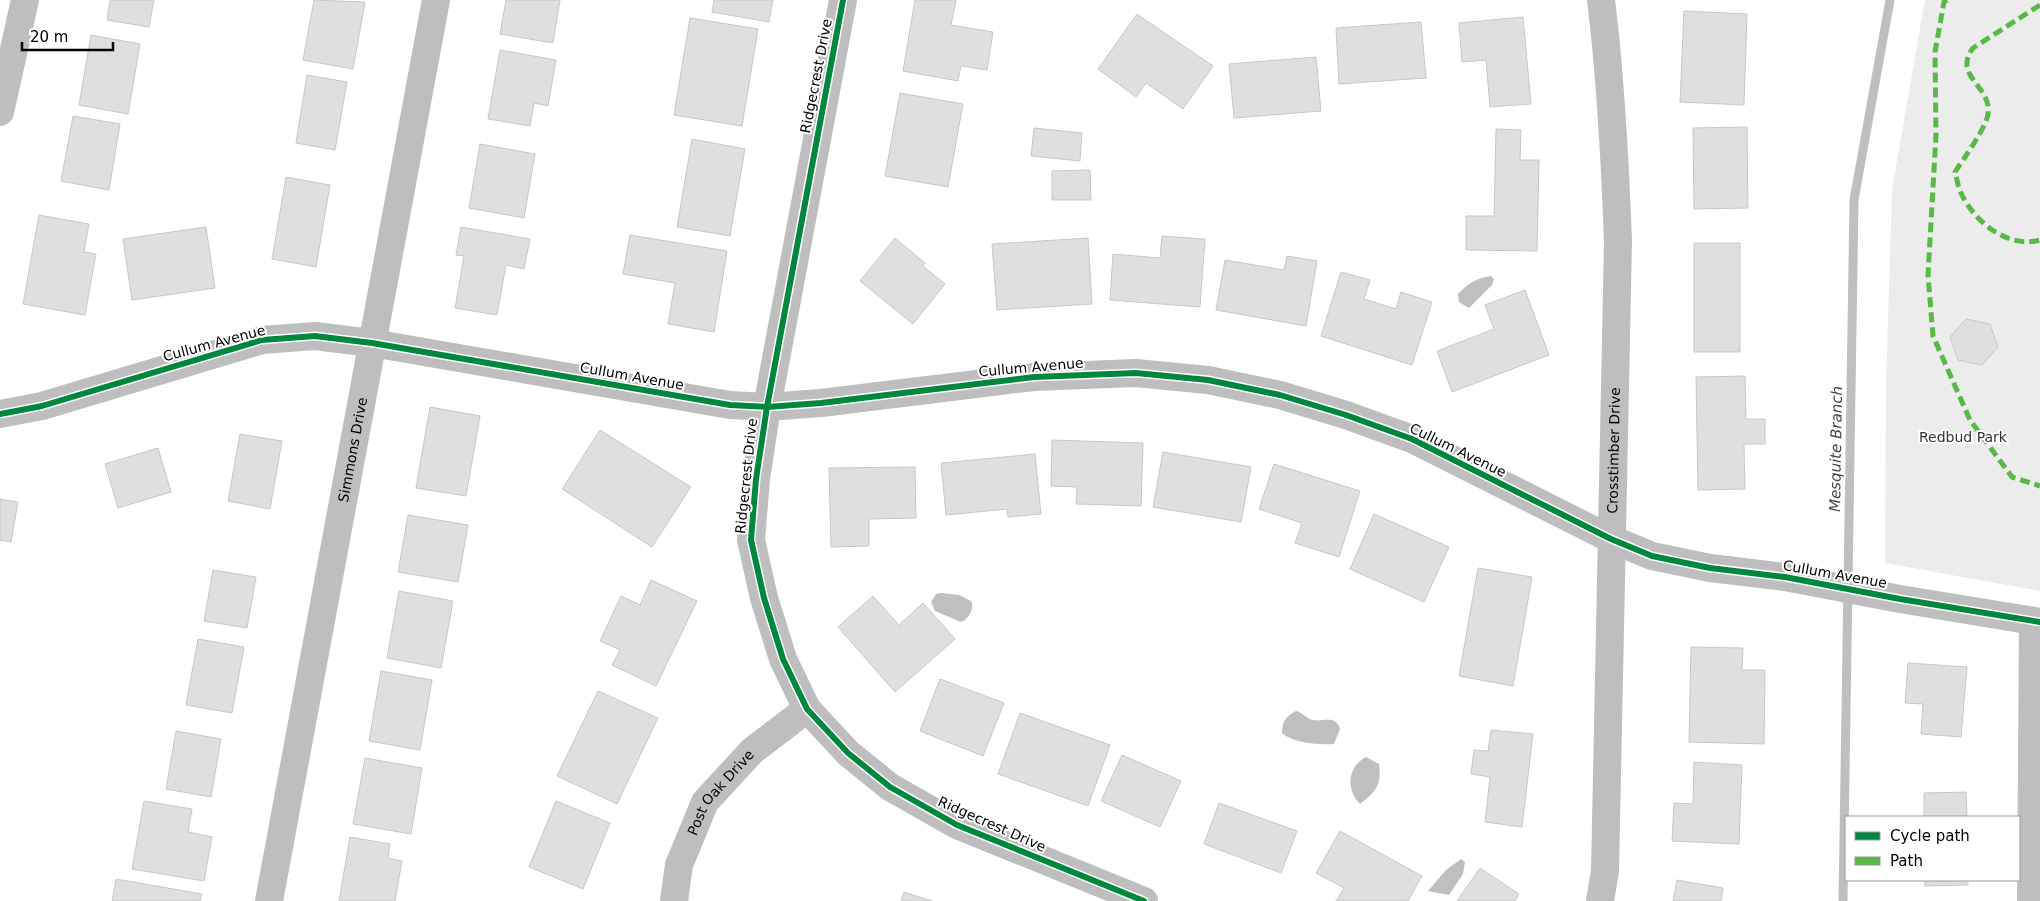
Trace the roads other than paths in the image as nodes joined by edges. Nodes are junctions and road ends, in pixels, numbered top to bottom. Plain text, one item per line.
1 (25, 0) edge
2 (436, 0) edge
3 (843, 0) edge
4 (1601, 0) edge
5 (10, 27) edge
6 (0, 112) edge
7 (372, 343) junction
8 (767, 407) junction
9 (0, 414) edge
10 (1611, 539) junction
11 (2037, 621) edge
12 (807, 709) junction
13 (269, 901) edge
14 (674, 901) edge
15 (1144, 901) edge
16 (1600, 901) edge
17 (2030, 901) edge

1 - 5 street
2 - 7 street, Simmons Drive
3 - 8 street, Ridgecrest Drive
4 - 10 street, Crosstimber Drive
5 - 6 street
7 - 8 street, Cullum Avenue
7 - 9 street, Cullum Avenue
7 - 13 street, Simmons Drive
8 - 10 street, Cullum Avenue
8 - 12 street, Ridgecrest Drive
10 - 11 street, Cullum Avenue
10 - 16 street, Crosstimber Drive
11 - 17 street
12 - 14 street, Post Oak Drive
12 - 15 street, Ridgecrest Drive

